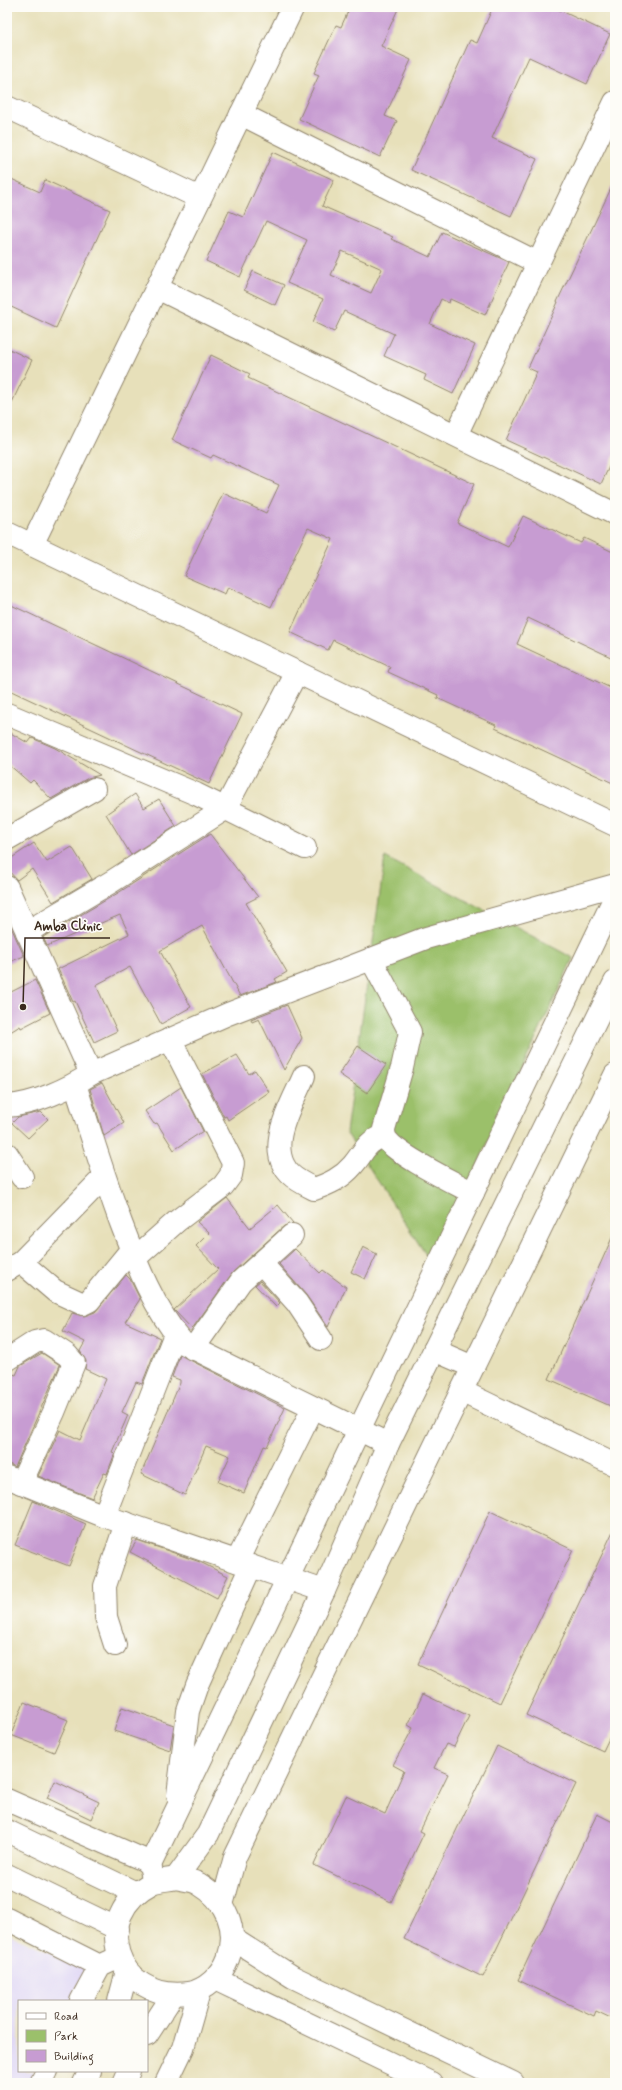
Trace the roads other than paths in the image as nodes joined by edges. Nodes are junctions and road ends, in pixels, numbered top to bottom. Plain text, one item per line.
1 (293, 7) edge
2 (615, 102) edge
3 (7, 107) edge
4 (241, 114) junction
5 (200, 198) junction
6 (538, 263) junction
7 (156, 288) junction
8 (456, 435) junction
9 (615, 514) edge
10 (7, 533) edge
11 (32, 545) junction
12 (297, 672) junction
13 (7, 714) edge
14 (94, 789) dead end
15 (225, 809) junction
16 (615, 825) edge
17 (7, 840) edge
18 (305, 848) dead end
19 (615, 885) edge
20 (7, 887) edge
21 (615, 897) edge
22 (27, 932) junction
23 (371, 959) junction
24 (615, 982) edge
25 (170, 1039) junction
26 (615, 1075) edge
27 (304, 1076) dead end
28 (83, 1079) junction
29 (7, 1106) edge
30 (384, 1135) junction
31 (7, 1154) edge
32 (22, 1176) dead end
33 (104, 1177) junction
34 (473, 1193) junction
35 (292, 1235) dead end
36 (133, 1254) junction
37 (262, 1264) junction
38 (14, 1266) edge
39 (175, 1334) junction
40 (321, 1338) dead end
41 (192, 1349) junction
42 (434, 1350) junction
43 (7, 1360) edge
44 (473, 1367) junction
45 (461, 1391) junction
46 (313, 1408) junction
47 (360, 1430) junction
48 (388, 1444) junction
49 (615, 1465) edge
50 (14, 1480) edge
51 (104, 1516) junction
52 (126, 1523) junction
53 (244, 1564) junction
54 (288, 1579) junction
55 (324, 1591) junction
56 (115, 1645) dead end
57 (7, 1800) edge
58 (177, 1808) junction
59 (7, 1831) edge
60 (7, 1875) edge
61 (176, 1878) junction
62 (146, 1880) junction
63 (222, 1905) junction
64 (7, 1919) edge
65 (118, 1929) junction
66 (233, 1939) junction
67 (116, 1965) junction
68 (207, 1985) junction
69 (173, 1995) junction
70 (82, 2000) edge
71 (119, 2000) edge
72 (148, 2033) edge
73 (46, 2072) edge
74 (90, 2072) edge
75 (130, 2072) edge
76 (41, 2083) edge
77 (84, 2083) edge
78 (124, 2083) edge
79 (166, 2083) edge
80 (431, 2083) edge
81 (514, 2083) edge

1 - 4 street
2 - 6 street
3 - 5 street
4 - 5 street
4 - 6 street
5 - 7 street
6 - 8 street
7 - 8 street
7 - 11 street
8 - 9 street
10 - 11 street
11 - 12 street
12 - 15 street
12 - 16 street
13 - 15 street
14 - 17 street
15 - 18 street
15 - 22 street
19 - 23 street
20 - 22 street
21 - 34 street
22 - 28 street
23 - 25 street
23 - 30 street
24 - 42 street
25 - 28 street
25 - 36 street
26 - 44 street
27 - 30 street
28 - 29 street
28 - 33 street
30 - 34 street
31 - 32 street
33 - 36 street
33 - 38 street
34 - 47 street
35 - 37 street
36 - 38 street
36 - 39 street
37 - 40 street
37 - 41 street
39 - 41 street
39 - 51 street
41 - 46 street
42 - 44 street
42 - 48 street
43 - 50 street
44 - 45 street
45 - 49 street
45 - 63 street
46 - 47 street
46 - 53 street
47 - 48 street
47 - 54 street
48 - 55 street
50 - 51 street
51 - 52 street
52 - 53 street
52 - 56 street
53 - 54 street
53 - 58 street
54 - 55 street
54 - 58 street
55 - 61 street
57 - 62 street
58 - 62 street
59 - 62 street
60 - 65 street
61 - 62 street
61 - 63 street
62 - 65 street
63 - 66 street
64 - 67 street
65 - 67 street
66 - 68 street
66 - 81 street
67 - 69 street
67 - 70 street
67 - 71 street
68 - 69 street
68 - 79 street
68 - 80 street
69 - 72 street
73 - 76 street
74 - 77 street
75 - 78 street

